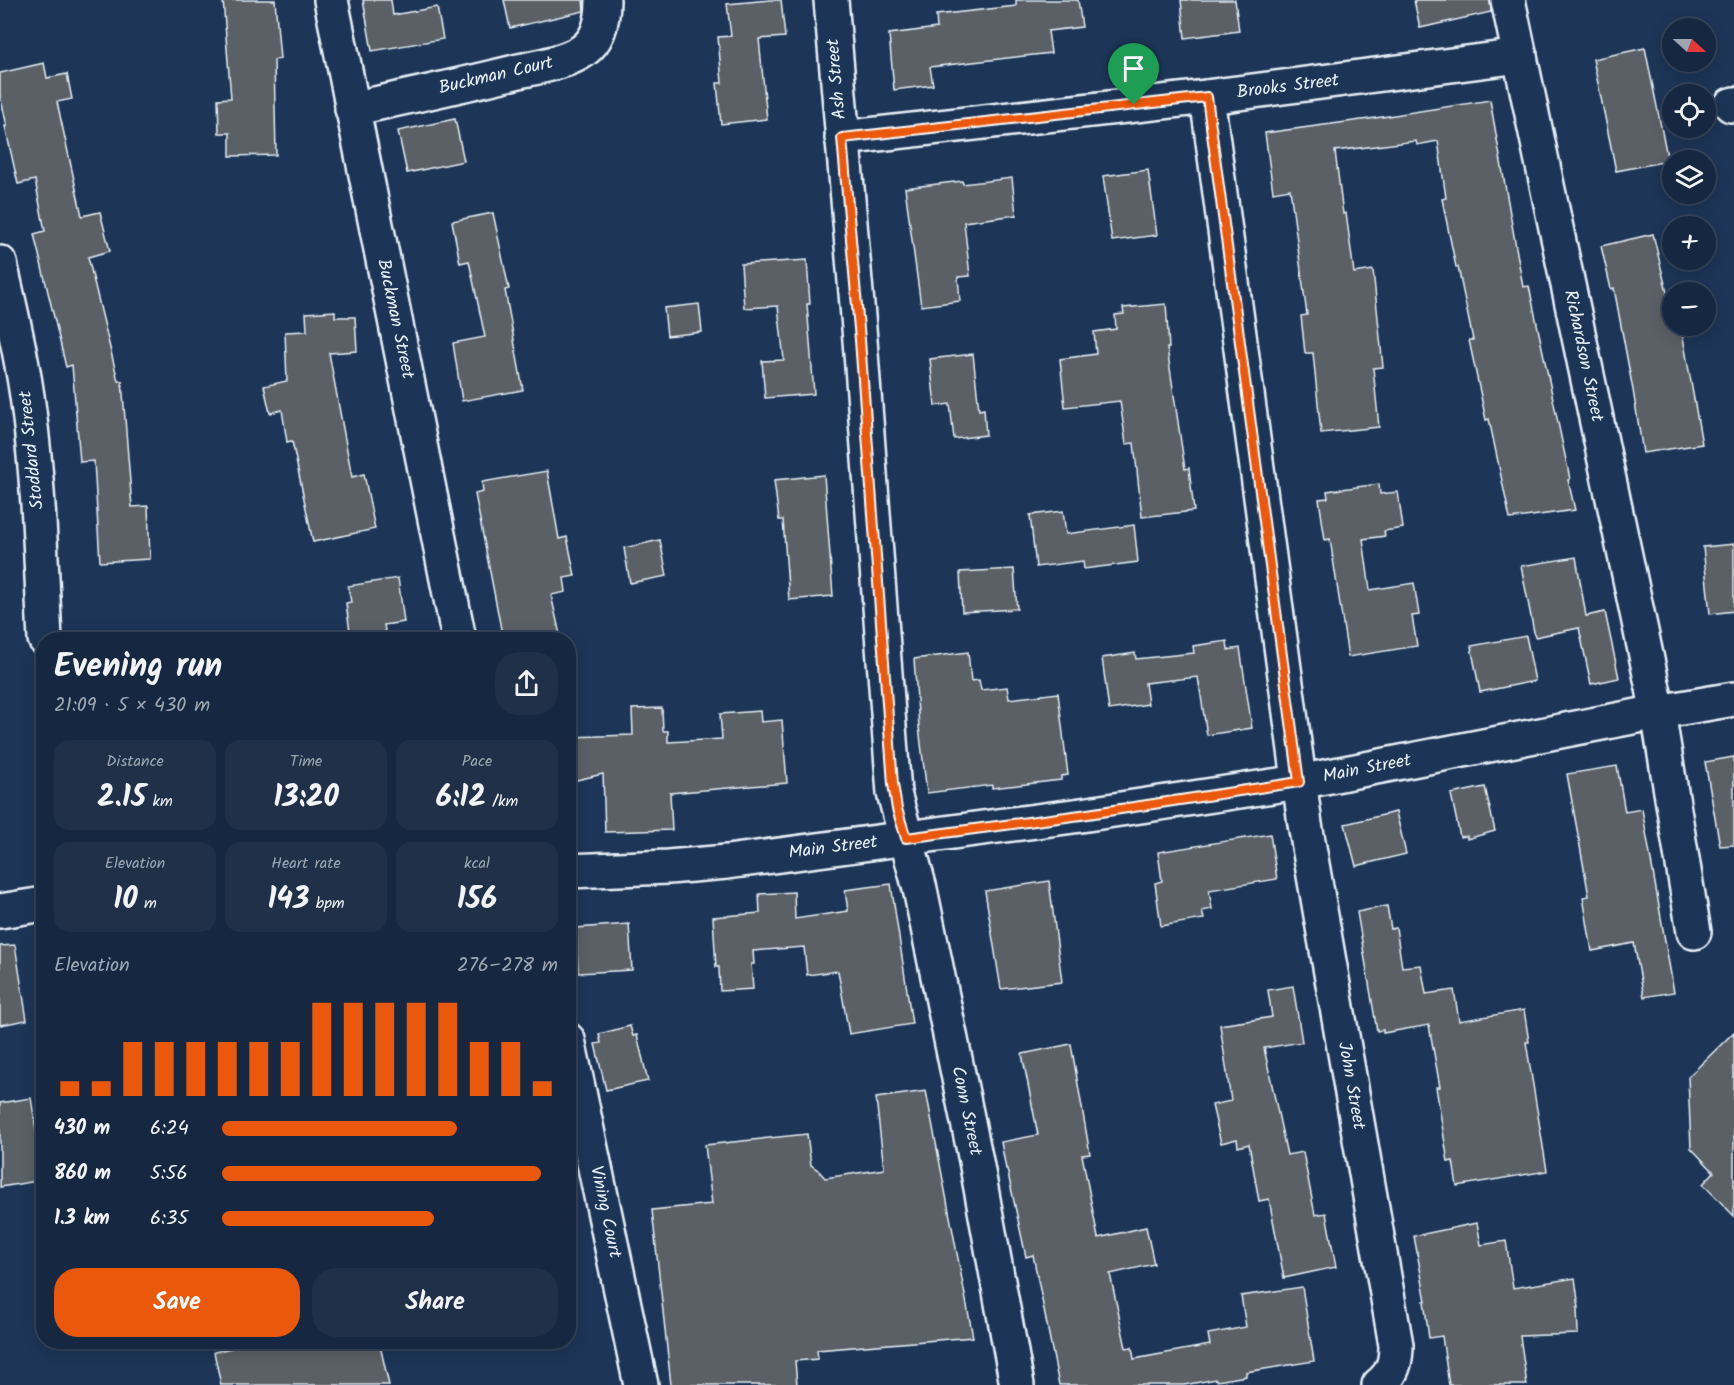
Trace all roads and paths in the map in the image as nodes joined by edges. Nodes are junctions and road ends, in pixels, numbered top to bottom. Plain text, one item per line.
1 (331, 0) edge
2 (603, 0) edge
3 (831, 0) edge
4 (1508, 0) edge
5 (1520, 56) junction
6 (1207, 97) junction
7 (351, 109) junction
8 (842, 138) junction
9 (0, 263) edge
10 (45, 632) edge
11 (458, 632) edge
12 (1734, 699) edge
13 (1658, 712) junction
14 (1299, 782) junction
15 (906, 838) junction
16 (576, 871) edge
17 (36, 905) edge
18 (0, 911) edge
19 (1694, 932) dead end
20 (576, 1078) edge
21 (641, 1385) edge
22 (1017, 1385) edge
23 (1379, 1385) edge

1 - 7 street, Buckman Street
2 - 7 street, Buckman Court
3 - 8 street, Ash Street
4 - 5 street, Richardson Street
5 - 6 street, Brooks Street
5 - 13 street, Richardson Street
6 - 8 street, Brooks Street
6 - 14 street, John Street
7 - 11 street, Buckman Street
8 - 15 street, Ash Street
9 - 10 street, Stoddard Street
12 - 13 street, Main Street
13 - 14 street, Main Street
13 - 19 street, Richardson Street
14 - 15 street, Main Street
14 - 23 street, John Street
15 - 16 street, Main Street
15 - 22 street, Conn Street
17 - 18 street
20 - 21 street, Vining Court

